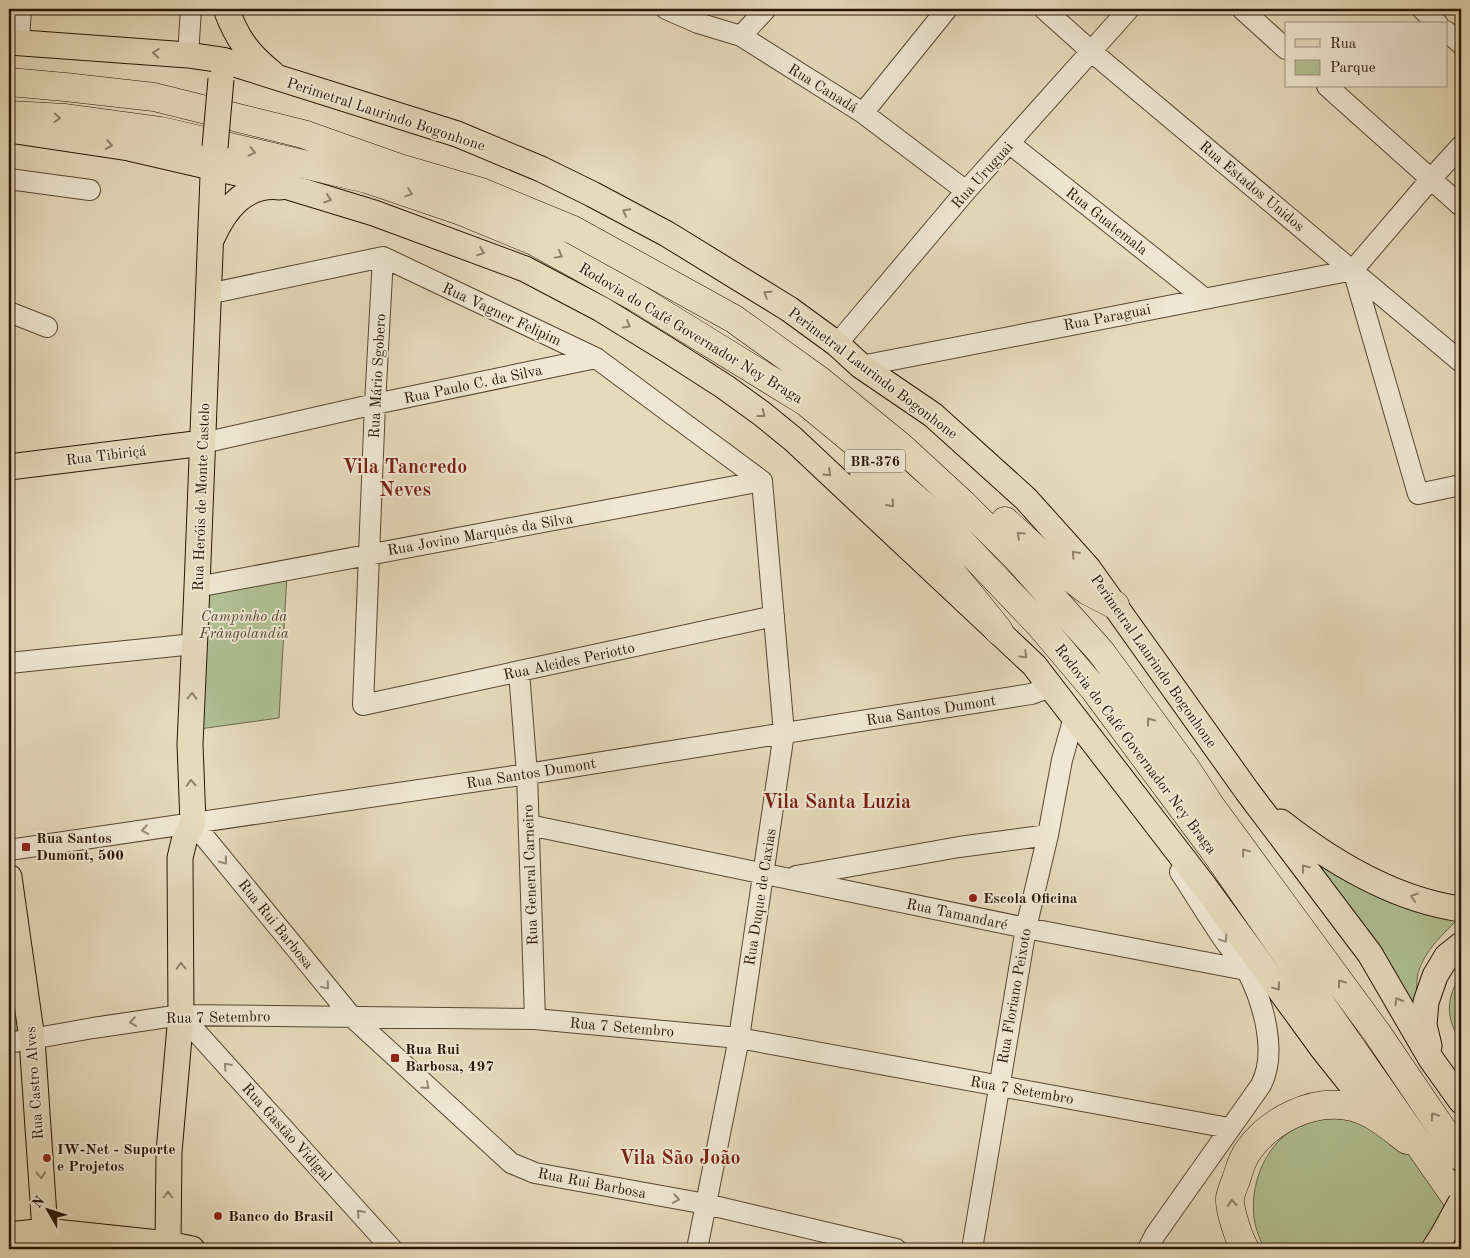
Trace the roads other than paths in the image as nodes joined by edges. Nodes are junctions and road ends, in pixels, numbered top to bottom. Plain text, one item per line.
1 (21, 9) edge
2 (191, 9) edge
3 (225, 9) edge
4 (666, 9) edge
5 (766, 9) edge
6 (948, 9) edge
7 (1044, 9) edge
8 (1129, 9) edge
9 (1242, 9) edge
10 (1422, 9) edge
11 (1436, 22) edge
12 (1448, 33) edge
13 (741, 36) junction
14 (14, 42) edge
15 (1461, 44) edge
16 (1285, 48) edge
17 (1092, 52) junction
18 (188, 55) junction
19 (221, 69) junction
20 (279, 79) junction
21 (9, 82) edge
22 (1329, 88) edge
23 (864, 113) junction
24 (9, 115) edge
25 (9, 130) edge
26 (1009, 144) junction
27 (1461, 146) edge
28 (214, 157) junction
29 (9, 179) edge
30 (1430, 180) junction
31 (298, 189) junction
32 (90, 190) dead end
33 (966, 191) junction
34 (1461, 206) edge
35 (210, 242) junction
36 (383, 257) junction
37 (1353, 270) junction
38 (208, 294) junction
39 (1204, 298) junction
40 (9, 312) edge
41 (47, 328) dead end
42 (837, 344) junction
43 (727, 352) junction
44 (787, 357) junction
45 (596, 358) junction
46 (1461, 362) edge
47 (861, 366) junction
48 (375, 404) junction
49 (203, 443) junction
50 (9, 467) edge
51 (762, 482) junction
52 (1461, 484) edge
53 (370, 554) junction
54 (197, 587) junction
55 (1115, 605) junction
56 (774, 616) junction
57 (999, 631) junction
58 (194, 644) junction
59 (9, 663) edge
60 (519, 672) junction
61 (1051, 687) junction
62 (363, 706) joint
63 (1074, 717) junction
64 (784, 733) junction
65 (1111, 766) junction
66 (527, 774) junction
67 (1247, 791) junction
68 (193, 822) junction
69 (529, 825) junction
70 (1048, 835) junction
71 (9, 850) edge
72 (763, 873) junction
73 (9, 877) edge
74 (786, 878) junction
75 (1461, 909) edge
76 (1026, 928) junction
77 (1461, 945) edge
78 (1246, 970) junction
79 (17, 995) edge
80 (181, 1015) junction
81 (352, 1017) junction
82 (535, 1019) junction
83 (738, 1038) junction
84 (20, 1041) edge
85 (1431, 1059) junction
86 (998, 1086) junction
87 (1461, 1100) edge
88 (1384, 1121) junction
89 (1229, 1128) junction
90 (1461, 1157) edge
91 (1434, 1164) junction
92 (1461, 1203) edge
93 (706, 1204) junction
94 (9, 1235) edge
95 (48, 1240) edge
96 (168, 1244) junction
97 (1438, 1245) edge
98 (192, 1249) edge
99 (392, 1249) edge
100 (697, 1249) edge
101 (896, 1249) edge
102 (972, 1249) edge
103 (1148, 1249) edge
104 (1245, 1249) edge

1 - 14 street
2 - 18 street
3 - 19 main road, Rua Heróis de Monte Castelo
3 - 20 main road
4 - 13 street, Rua Canadá
5 - 13 street
6 - 23 street
7 - 17 street, Rua Estados Unidos
8 - 17 street, Rua Uruguai
9 - 16 street
10 - 11 street
12 - 15 street
13 - 23 street, Rua Canadá
18 -> 14 main road, Perimetral Laurindo Bogonhone
17 - 26 street, Rua Uruguai
17 - 37 street, Rua Estados Unidos
18 - 19 main road, Perimetral Laurindo Bogonhone
19 - 20 main road, Perimetral Laurindo Bogonhone
19 - 28 main road, Rua Heróis de Monte Castelo, bridge
42 -> 20 main road, Perimetral Laurindo Bogonhone
21 - 44 highway, Rodovia do Café Governador Ney Braga / BR-376
22 - 30 street
23 - 33 street, Rua Canadá
24 -> 43 highway, Rodovia do Café Governador Ney Braga / BR-376
25 -> 28 main road
26 - 33 street, Rua Uruguai
26 - 39 street, Rua Guatemala
27 - 30 street
28 - 31 main road
28 - 35 main road, Rua Heróis de Monte Castelo
29 - 32 street
30 - 34 street
30 - 37 street
31 - 35 main road
31 -> 57 main road
33 - 42 street, Rua Uruguai
35 - 38 main road, Rua Heróis de Monte Castelo
36 - 38 street
36 - 45 street, Rua Vagner Felipim
36 - 48 street, Rua Mário Sgobero
37 - 39 street, Rua Paraguai
37 - 46 street, Rua Estados Unidos
37 - 52 street
38 - 49 main road, Rua Heróis de Monte Castelo
39 - 47 street, Rua Paraguai
40 - 41 street
42 - 47 main road, Perimetral Laurindo Bogonhone
43 -> 57 highway
43 - 91 highway, Rodovia do Café Governador Ney Braga / BR-376
55 -> 44 highway
90 -> 44 highway, Rodovia do Café Governador Ney Braga / BR-376
45 - 48 street, Rua Paulo C. da Silva
45 - 51 street, Rua Vagner Felipim
55 -> 47 main road, Perimetral Laurindo Bogonhone
48 - 49 street, Rua Paulo C. da Silva
48 - 53 street, Rua Mário Sgobero
49 - 50 main road, Rua Tibiriçá
49 - 54 main road, Rua Heróis de Monte Castelo
51 - 53 street, Rua Jovino Marquês da Silva
51 - 56 street, Rua Duque de Caxias
53 - 54 street, Rua Jovino Marquês da Silva
53 - 62 street, Rua Mário Sgobero
54 - 58 main road, Rua Heróis de Monte Castelo
55 - 67 main road, Perimetral Laurindo Bogonhone
56 - 60 street, Rua Alcides Periotto
56 - 64 street, Rua Duque de Caxias
57 -> 61 main road
58 - 59 street
68 -> 58 main road, Rua Heróis de Monte Castelo
60 - 62 street, Rua Alcides Periotto
60 - 66 street, Rua General Carneiro
61 - 63 main road
61 - 64 street, Rua Santos Dumont
63 - 65 main road
63 - 70 street, Rua Floriano Peixoto
64 - 66 street, Rua Santos Dumont
64 - 72 street, Rua Duque de Caxias
65 -> 78 street
65 -> 88 main road
66 - 68 street, Rua Santos Dumont
66 - 69 street, Rua General Carneiro
75 -> 67 main road
85 -> 67 main road, Perimetral Laurindo Bogonhone
68 -> 71 street, Rua Santos Dumont
80 -> 68 main road, Rua Heróis de Monte Castelo
68 -> 81 street, Rua Rui Barbosa
69 - 72 street, Rua Tamandaré
69 - 82 street, Rua General Carneiro
70 - 74 street, Rua Tamandaré
70 - 76 street, Rua Floriano Peixoto
72 - 74 street, Rua Tamandaré
72 - 83 street, Rua Duque de Caxias
73 - 79 main road, Rua Castro Alves
74 - 76 street, Rua Tamandaré
76 - 78 street, Rua Tamandaré
76 - 86 street, Rua Floriano Peixoto
77 - 85 main road
78 - 89 street
79 - 84 main road, Rua Castro Alves
80 - 81 street, Rua 7 Setembro
80 -> 84 street, Rua 7 Setembro
96 -> 80 main road, Rua Heróis de Monte Castelo
99 -> 80 street, Rua Gastão Vidigal
81 - 82 street, Rua 7 Setembro
81 -> 93 street, Rua Rui Barbosa
82 - 83 street, Rua 7 Setembro
83 - 86 street, Rua 7 Setembro
83 - 93 street, Rua Duque de Caxias
84 -> 95 main road, Rua Castro Alves
85 - 87 main road, Perimetral Laurindo Bogonhone
86 - 89 street, Rua 7 Setembro
86 - 102 street, Rua Floriano Peixoto
88 - 91 highway
104 -> 88 highway
89 - 103 street
91 - 92 highway, Rodovia do Café Governador Ney Braga / BR-376
92 - 97 main road, bridge
93 - 100 street, Rua Duque de Caxias
93 - 101 street, Rua Rui Barbosa
94 - 95 main road
95 - 96 main road
96 - 98 main road

